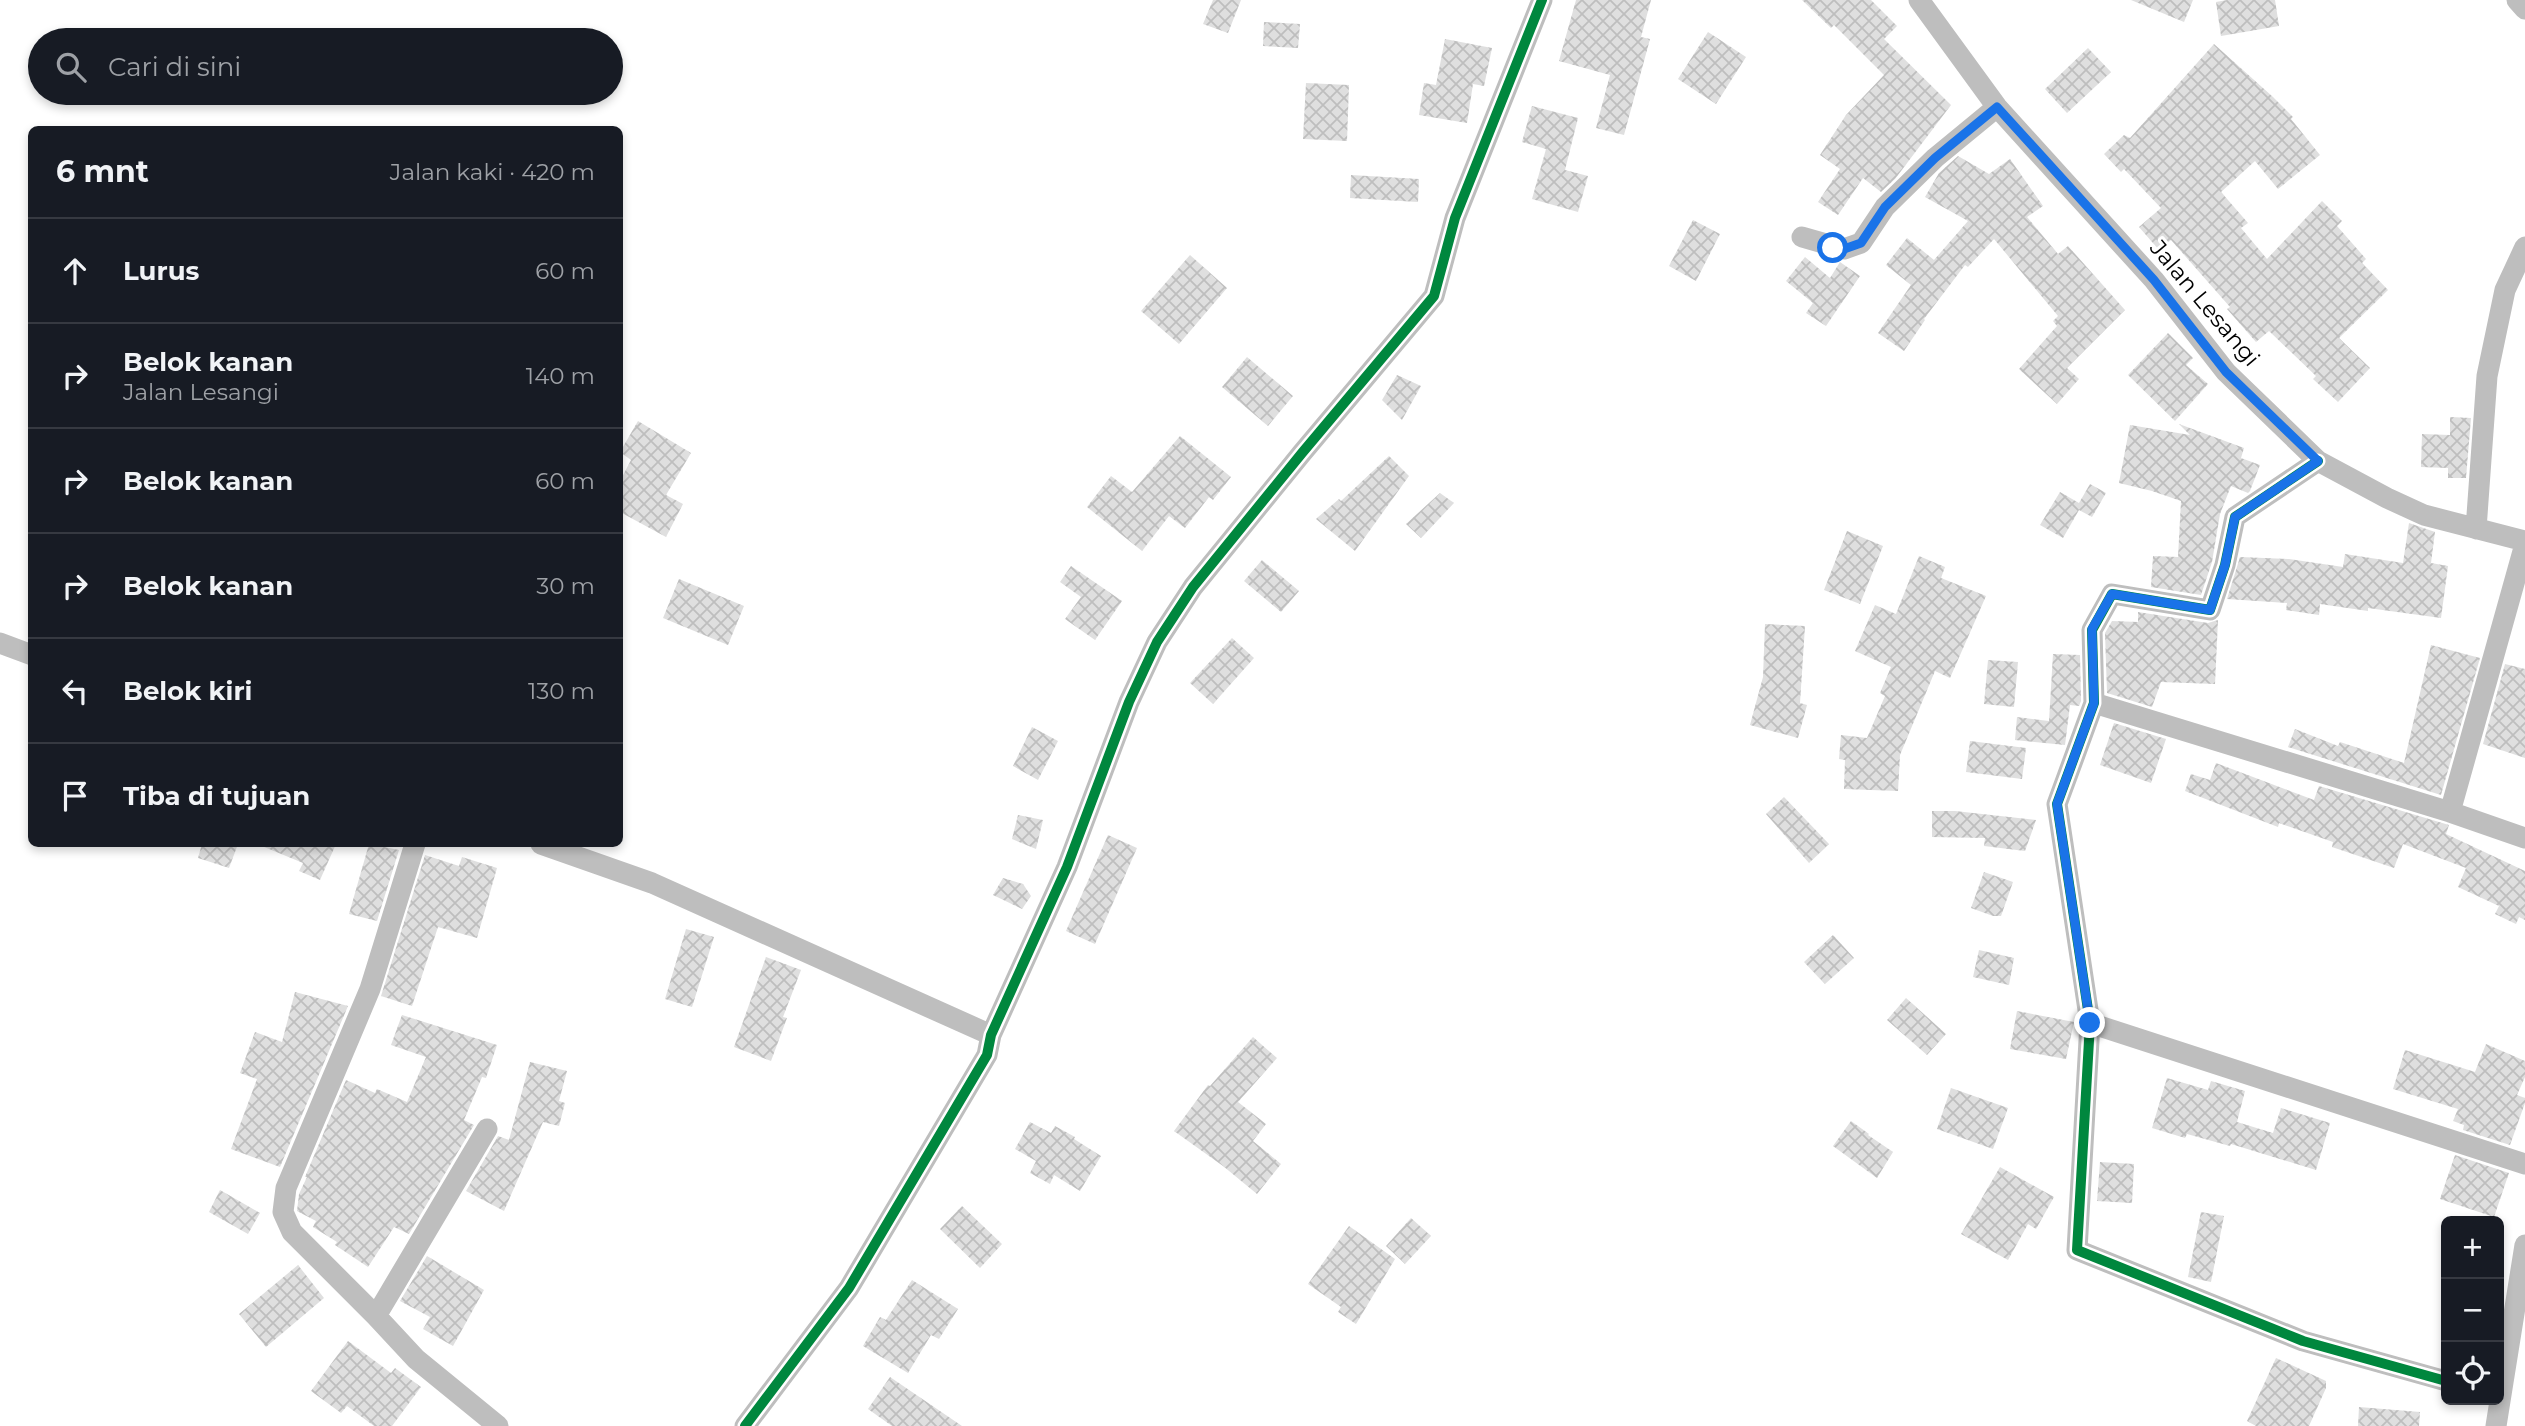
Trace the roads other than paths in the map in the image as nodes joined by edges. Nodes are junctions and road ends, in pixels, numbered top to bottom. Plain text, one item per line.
1 (1542, 0) edge
2 (1919, 0) edge
3 (2517, 0) edge
4 (2525, 9) edge
5 (1997, 107) junction
6 (1802, 237) dead end
7 (2525, 247) edge
8 (2318, 461) junction
9 (2476, 528) junction
10 (2525, 542) edge
11 (0, 643) edge
12 (28, 654) edge
13 (2094, 703) junction
14 (2450, 812) junction
15 (2525, 838) edge
16 (414, 847) edge
17 (550, 847) edge
18 (2090, 1023) junction
19 (991, 1035) junction
20 (487, 1129) dead end
21 (2525, 1164) edge
22 (2525, 1245) edge
23 (376, 1316) junction
24 (2504, 1372) edge
25 (2441, 1380) edge
26 (2499, 1405) edge
27 (498, 1426) edge
28 (745, 1426) edge
29 (2496, 1426) edge

1 - 19 street
2 - 5 street, Jalan Lesangi
3 - 4 street
5 - 6 street
5 - 8 street, Jalan Lesangi
7 - 9 street
8 - 9 street, Jalan Lesangi
8 - 13 street
9 - 10 street, Jalan Lesangi
10 - 14 street
11 - 12 street
13 - 14 street
13 - 18 street
14 - 15 street
16 - 23 street
17 - 19 street
18 - 21 street
18 - 25 street
19 - 28 street
20 - 23 street
22 - 24 street
23 - 27 street
26 - 29 street

